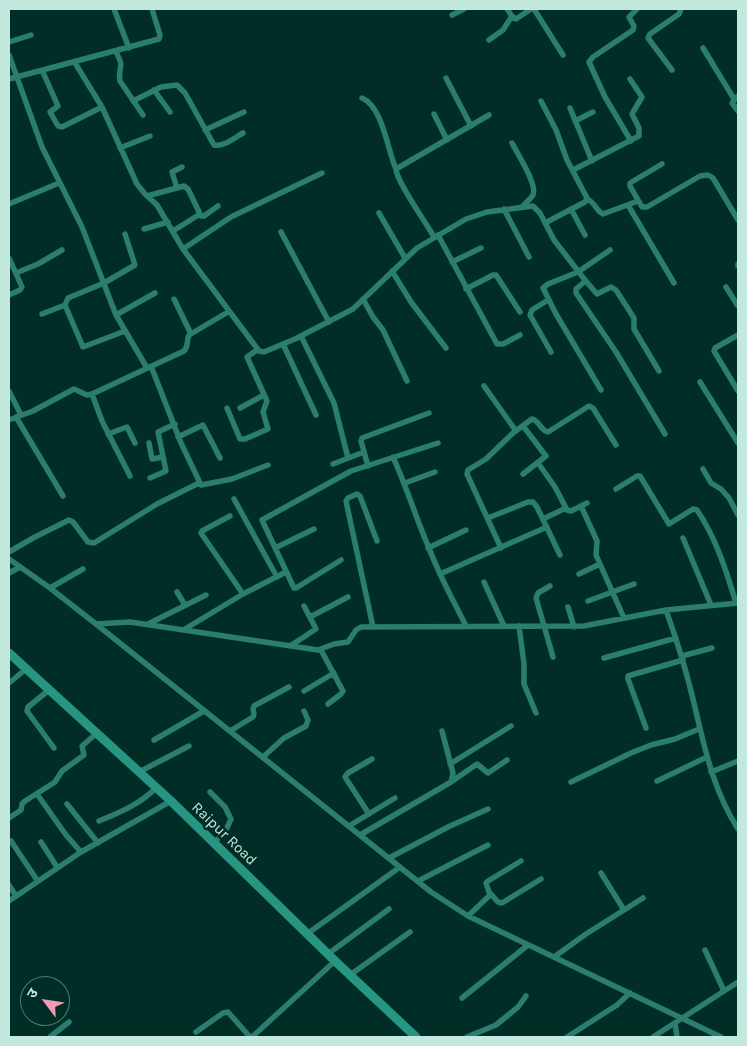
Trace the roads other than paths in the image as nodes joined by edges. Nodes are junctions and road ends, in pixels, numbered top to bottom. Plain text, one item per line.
1 (114, 9) edge
2 (152, 9) edge
3 (464, 9) edge
4 (507, 9) edge
5 (532, 9) edge
6 (637, 9) edge
7 (681, 9) edge
8 (452, 15) dead end
9 (512, 16) junction
10 (31, 35) dead end
11 (489, 40) dead end
12 (9, 42) edge
13 (129, 48) junction
14 (703, 48) dead end
15 (116, 52) junction
16 (9, 55) edge
17 (562, 55) dead end
18 (75, 63) junction
19 (42, 70) junction
20 (672, 70) dead end
21 (18, 77) junction
22 (446, 78) dead end
23 (9, 79) edge
24 (630, 79) dead end
25 (154, 90) junction
26 (362, 98) dead end
27 (736, 98) edge
28 (134, 101) junction
29 (541, 101) dead end
30 (102, 107) junction
31 (570, 108) dead end
32 (738, 111) edge
33 (170, 112) dead end
34 (244, 112) dead end
35 (593, 112) dead end
36 (434, 114) dead end
37 (142, 115) dead end
38 (489, 115) dead end
39 (575, 121) junction
40 (471, 126) junction
41 (205, 130) junction
42 (243, 133) dead end
43 (150, 136) dead end
44 (447, 140) junction
45 (631, 141) junction
46 (512, 143) dead end
47 (120, 148) junction
48 (592, 161) junction
49 (662, 164) dead end
50 (182, 167) dead end
51 (396, 169) junction
52 (573, 170) junction
53 (322, 173) dead end
54 (59, 183) junction
55 (178, 188) junction
56 (147, 196) junction
57 (587, 199) junction
58 (638, 201) junction
59 (9, 204) edge
60 (628, 205) junction
61 (218, 206) dead end
62 (522, 207) junction
63 (504, 209) junction
64 (571, 209) junction
65 (379, 213) dead end
66 (200, 214) junction
67 (738, 220) edge
68 (168, 222) junction
69 (545, 223) junction
70 (144, 230) dead end
71 (173, 231) junction
72 (281, 232) dead end
73 (125, 234) dead end
74 (584, 235) dead end
75 (436, 236) junction
76 (481, 248) dead end
77 (183, 249) junction
78 (62, 250) dead end
79 (610, 250) dead end
80 (529, 257) dead end
81 (405, 258) junction
82 (9, 260) edge
83 (452, 262) junction
84 (392, 271) junction
85 (578, 272) junction
86 (16, 273) junction
87 (585, 280) junction
88 (104, 282) junction
89 (674, 283) dead end
90 (726, 287) dead end
91 (466, 289) junction
92 (155, 293) dead end
93 (9, 295) edge
94 (174, 299) dead end
95 (363, 299) junction
96 (548, 300) junction
97 (65, 305) junction
98 (738, 306) edge
99 (228, 312) junction
100 (520, 312) dead end
101 (42, 314) dead end
102 (116, 315) junction
103 (330, 322) junction
104 (125, 331) junction
105 (191, 334) junction
106 (520, 335) dead end
107 (738, 335) edge
108 (301, 336) junction
109 (283, 344) junction
110 (446, 348) dead end
111 (257, 350) junction
112 (551, 352) dead end
113 (149, 367) junction
114 (660, 371) dead end
115 (407, 381) dead end
116 (700, 382) dead end
117 (484, 386) dead end
118 (601, 390) dead end
119 (9, 391) edge
120 (738, 391) edge
121 (92, 394) junction
122 (264, 395) junction
123 (227, 408) dead end
124 (240, 408) dead end
125 (429, 413) dead end
126 (316, 415) dead end
127 (18, 416) junction
128 (9, 420) edge
129 (175, 424) junction
130 (523, 426) junction
131 (516, 430) junction
132 (108, 434) junction
133 (665, 434) dead end
134 (178, 437) junction
135 (135, 443) dead end
136 (149, 443) dead end
137 (438, 443) dead end
138 (738, 443) edge
139 (616, 445) dead end
140 (364, 452) junction
141 (163, 457) junction
142 (393, 457) junction
143 (220, 458) dead end
144 (348, 458) junction
145 (538, 463) junction
146 (333, 464) dead end
147 (268, 465) dead end
148 (368, 466) junction
149 (703, 469) dead end
150 (435, 472) dead end
151 (523, 474) dead end
152 (130, 476) dead end
153 (150, 478) dead end
154 (199, 483) junction
155 (405, 483) junction
156 (616, 489) dead end
157 (63, 496) dead end
158 (234, 499) dead end
159 (566, 508) junction
160 (738, 515) edge
161 (230, 516) dead end
162 (488, 518) junction
163 (543, 519) junction
164 (547, 527) junction
165 (314, 529) dead end
166 (466, 530) dead end
167 (683, 538) dead end
168 (377, 541) dead end
169 (275, 548) junction
170 (428, 548) junction
171 (501, 548) junction
172 (9, 552) edge
173 (560, 555) dead end
174 (9, 559) edge
175 (341, 560) dead end
176 (600, 564) junction
177 (20, 567) junction
178 (83, 569) dead end
179 (286, 572) junction
180 (9, 573) edge
181 (440, 574) junction
182 (578, 574) dead end
183 (277, 577) junction
184 (484, 582) dead end
185 (634, 584) dead end
186 (550, 586) dead end
187 (50, 588) junction
188 (612, 591) junction
189 (177, 592) dead end
190 (243, 594) junction
191 (206, 595) dead end
192 (348, 597) dead end
193 (588, 602) dead end
194 (737, 603) edge
195 (184, 605) junction
196 (711, 605) junction
197 (304, 606) dead end
198 (568, 607) dead end
199 (666, 610) junction
200 (310, 617) junction
201 (624, 618) junction
202 (96, 624) junction
203 (148, 624) junction
204 (466, 626) junction
205 (504, 626) junction
206 (519, 626) junction
207 (544, 626) junction
208 (574, 626) junction
209 (372, 627) junction
210 (185, 630) junction
211 (676, 638) junction
212 (290, 646) junction
213 (712, 648) dead end
214 (321, 650) junction
215 (9, 653) edge
216 (553, 657) dead end
217 (604, 658) dead end
218 (682, 658) junction
219 (26, 669) junction
220 (334, 673) junction
221 (9, 683) edge
222 (289, 687) dead end
223 (49, 690) junction
224 (304, 691) dead end
225 (328, 704) dead end
226 (204, 710) junction
227 (304, 711) dead end
228 (536, 713) dead end
229 (511, 726) dead end
230 (646, 728) dead end
231 (699, 729) junction
232 (230, 731) junction
233 (442, 731) dead end
234 (97, 733) junction
235 (154, 740) dead end
236 (189, 746) dead end
237 (54, 748) dead end
238 (262, 757) junction
239 (707, 758) junction
240 (372, 759) dead end
241 (507, 760) dead end
242 (738, 761) edge
243 (450, 764) junction
244 (139, 772) junction
245 (711, 772) junction
246 (658, 781) dead end
247 (451, 782) junction
248 (571, 782) dead end
249 (156, 788) junction
250 (210, 792) dead end
251 (36, 794) junction
252 (395, 798) dead end
253 (171, 802) junction
254 (67, 804) dead end
255 (488, 809) dead end
256 (369, 814) junction
257 (9, 818) edge
258 (100, 821) dead end
259 (349, 826) junction
260 (738, 830) edge
261 (360, 835) junction
262 (11, 841) dead end
263 (41, 842) dead end
264 (98, 843) junction
265 (214, 843) junction
266 (488, 845) dead end
267 (81, 852) junction
268 (389, 858) junction
269 (521, 861) dead end
270 (57, 867) junction
271 (400, 867) junction
272 (601, 872) dead end
273 (541, 879) dead end
274 (37, 880) junction
275 (418, 881) junction
276 (9, 885) edge
277 (490, 892) junction
278 (16, 896) junction
279 (643, 898) dead end
280 (9, 901) edge
281 (389, 909) dead end
282 (624, 910) junction
283 (468, 916) junction
284 (410, 932) dead end
285 (308, 934) junction
286 (528, 945) junction
287 (705, 950) dead end
288 (328, 954) junction
289 (554, 957) junction
290 (335, 961) junction
291 (350, 975) junction
292 (738, 982) edge
293 (724, 991) junction
294 (630, 993) junction
295 (526, 996) dead end
296 (462, 998) dead end
297 (682, 1018) junction
298 (675, 1023) junction
299 (64, 1026) edge
300 (196, 1032) dead end
301 (50, 1037) edge
302 (253, 1037) edge
303 (416, 1037) edge
304 (467, 1037) edge
305 (567, 1037) edge
306 (653, 1037) edge
307 (678, 1037) edge
308 (721, 1037) edge

1 - 13 street
2 - 13 street
3 - 8 street
4 - 9 street
5 - 9 street
5 - 17 street
6 - 45 street
7 - 20 street
9 - 11 street
10 - 12 street
13 - 15 street
14 - 27 street
15 - 18 street
15 - 28 street
16 - 21 street
18 - 19 street
18 - 30 street
19 - 21 street
19 - 30 street
21 - 23 street
21 - 54 street
22 - 40 street
24 - 45 street
25 - 28 street
25 - 33 street
25 - 41 street
26 - 51 street
27 - 32 street
28 - 37 street
29 - 52 street
30 - 47 street
31 - 39 street
34 - 41 street
35 - 39 street
36 - 44 street
38 - 40 street
39 - 48 street
40 - 44 street
41 - 42 street
43 - 47 street
44 - 51 street
45 - 48 street
46 - 62 street
47 - 56 street
48 - 52 street
49 - 58 street
50 - 55 street
51 - 75 street
52 - 57 street
53 - 77 street
54 - 59 street
54 - 88 street
55 - 56 street
55 - 66 street
56 - 68 street
57 - 60 street
57 - 64 street
58 - 60 street
58 - 67 street
60 - 89 street
61 - 66 street
62 - 63 street
62 - 69 street
63 - 75 street
63 - 80 street
64 - 69 street
64 - 74 street
65 - 81 street
66 - 71 street
68 - 70 street
68 - 71 street
69 - 85 street
71 - 77 street
72 - 103 street
73 - 88 street
75 - 81 street
75 - 83 street
76 - 83 street
77 - 99 street
78 - 86 street
79 - 85 street
81 - 84 street
82 - 86 street
83 - 91 street
84 - 95 street
84 - 110 street
85 - 87 street
85 - 96 street
86 - 93 street
87 - 114 street
87 - 133 street
88 - 97 street
88 - 102 street
90 - 98 street
91 - 100 street
91 - 106 street
92 - 102 street
94 - 105 street
95 - 103 street
95 - 115 street
96 - 112 street
96 - 118 street
97 - 101 street
97 - 104 street
99 - 105 street
99 - 111 street
102 - 104 street
103 - 108 street
104 - 113 street
105 - 113 street
107 - 120 street
108 - 109 street
108 - 144 street
109 - 111 street
109 - 126 street
111 - 122 street
113 - 121 street
113 - 129 street
116 - 138 street
117 - 131 street
119 - 127 street
121 - 127 street
121 - 132 street
122 - 123 street
122 - 124 street
125 - 140 street
127 - 128 street
127 - 157 street
129 - 134 street
129 - 141 street
130 - 131 street
130 - 139 street
130 - 145 street
131 - 162 street
132 - 135 street
132 - 152 street
134 - 143 street
134 - 154 street
136 - 141 street
137 - 142 street
140 - 144 street
140 - 148 street
141 - 153 street
142 - 148 street
142 - 155 street
144 - 146 street
145 - 151 street
145 - 159 street
147 - 154 street
148 - 169 street
149 - 160 street
150 - 155 street
154 - 172 street
155 - 170 street
156 - 194 street
158 - 183 street
159 - 163 street
159 - 176 street
161 - 190 street
162 - 163 street
162 - 171 street
163 - 164 street
164 - 171 street
164 - 173 street
165 - 169 street
166 - 170 street
167 - 196 street
168 - 209 street
169 - 179 street
170 - 181 street
171 - 181 street
174 - 177 street
175 - 179 street
176 - 182 street
176 - 188 street
177 - 180 street
177 - 187 street
178 - 187 street
179 - 183 street
181 - 204 street
183 - 190 street
184 - 205 street
185 - 188 street
186 - 207 street
187 - 202 street
188 - 193 street
188 - 201 street
189 - 195 street
190 - 210 street
191 - 195 street
192 - 200 street
194 - 196 street
195 - 203 street
196 - 199 street
197 - 200 street
198 - 208 street
199 - 201 street
199 - 211 street
200 - 212 street
201 - 208 street
202 - 203 street
202 - 226 street
203 - 210 street
204 - 205 street
204 - 209 street
205 - 206 street
206 - 207 street
206 - 228 street
207 - 208 street
207 - 216 street
209 - 214 street
210 - 212 street
211 - 217 street
211 - 218 street
212 - 214 street
213 - 218 street
214 - 220 street
215 - 219 main road, Raipur Road
218 - 230 street
218 - 231 street
219 - 221 street
219 - 223 main road, Raipur Road
220 - 224 street
220 - 225 street
222 - 232 street
223 - 234 main road, Raipur Road
223 - 237 street
226 - 232 street
226 - 235 street
227 - 238 street
229 - 243 street
231 - 239 street
231 - 248 street
232 - 238 street
233 - 243 street
234 - 244 main road, Raipur Road
234 - 251 street
236 - 244 street
238 - 259 street
239 - 245 street
239 - 246 street
240 - 256 street
241 - 247 street
242 - 245 street
243 - 247 street
244 - 249 main road, Raipur Road
245 - 260 street
247 - 261 street
249 - 253 main road, Raipur Road
249 - 258 street
250 - 265 street
251 - 257 street
251 - 267 street
252 - 256 street
253 - 264 street
253 - 265 main road, Raipur Road
254 - 264 street
255 - 268 street
256 - 259 street
259 - 261 street
261 - 268 street
262 - 274 street
263 - 270 street
264 - 267 street
265 - 285 main road, Raipur Road
266 - 275 street
267 - 270 street
268 - 271 street
269 - 277 street
270 - 274 street
271 - 275 street
271 - 285 street
272 - 282 street
273 - 277 street
274 - 278 street
275 - 283 street
276 - 278 street
277 - 283 street
278 - 280 street
279 - 282 street
281 - 288 street
282 - 289 street
283 - 286 street
284 - 291 street
285 - 288 main road, Raipur Road
286 - 289 street
286 - 296 street
287 - 293 street
288 - 290 main road, Raipur Road
289 - 294 street
290 - 291 main road, Raipur Road
290 - 302 street
291 - 303 main road, Raipur Road
292 - 293 street
293 - 297 street
294 - 297 street
294 - 305 street
295 - 304 street
297 - 298 street
297 - 308 street
298 - 306 street
298 - 307 street
299 - 301 street
300 - 302 street

